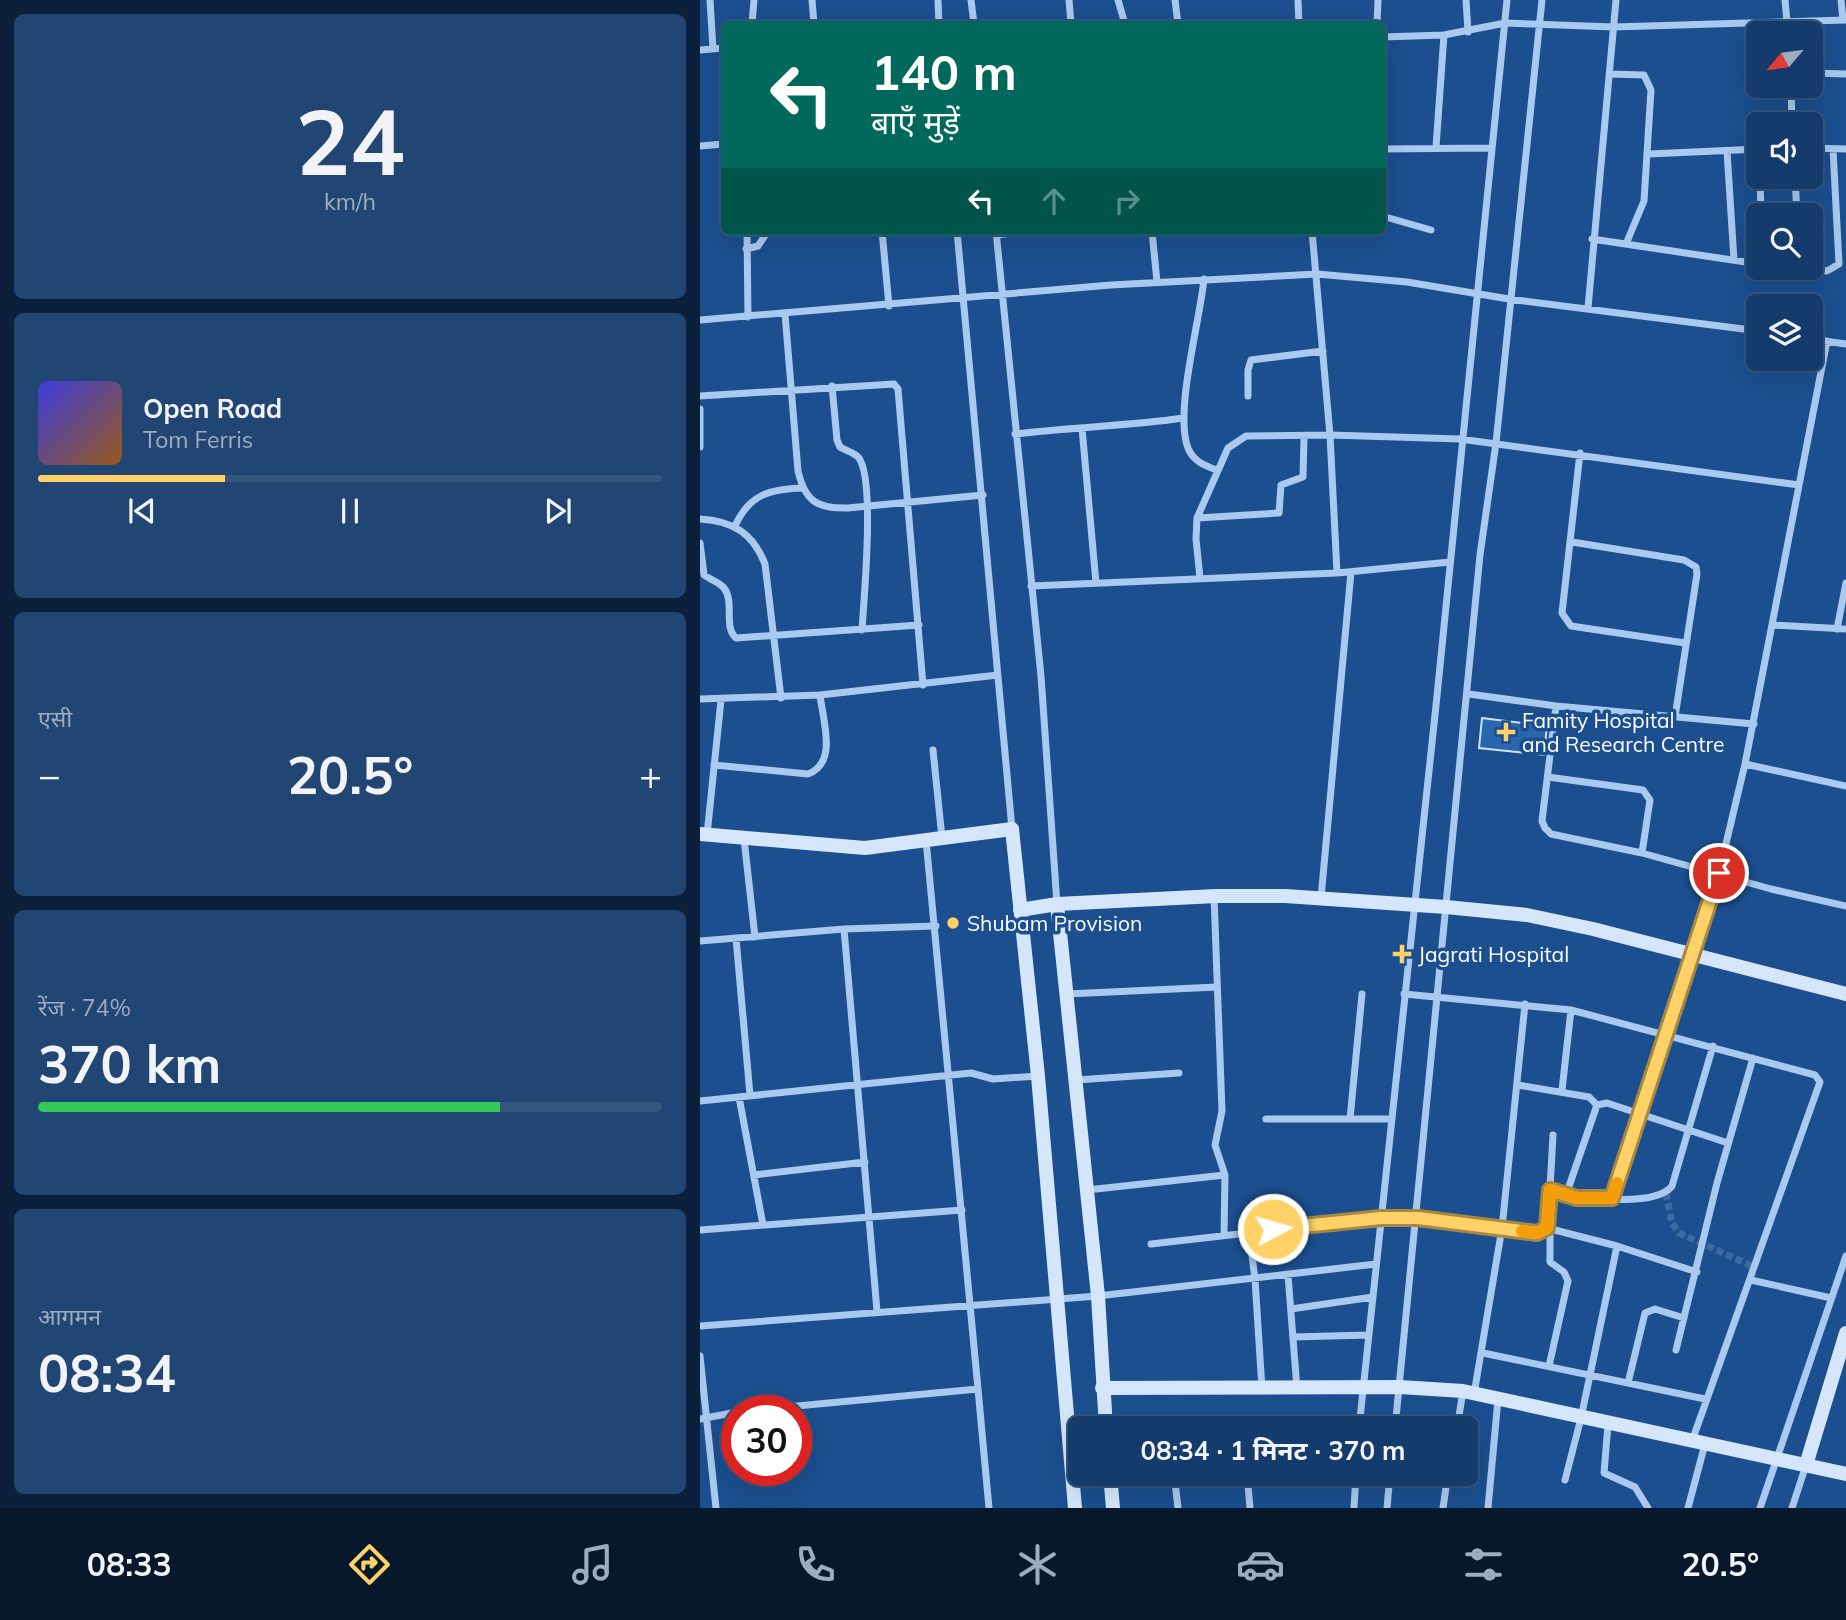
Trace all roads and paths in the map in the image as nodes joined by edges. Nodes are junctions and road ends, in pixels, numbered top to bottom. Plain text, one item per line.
1 (710, 0) edge
2 (754, 0) edge
3 (812, 0) edge
4 (939, 0) edge
5 (971, 0) edge
6 (1069, 0) edge
7 (1118, 0) edge
8 (1175, 0) edge
9 (1298, 0) edge
10 (1378, 0) edge
11 (1466, 0) edge
12 (1507, 0) edge
13 (1542, 0) edge
14 (1616, 0) edge
15 (1785, 0) edge
16 (1842, 0) edge
17 (1787, 20) junction
18 (1845, 20) edge
19 (752, 21) edge
20 (814, 21) edge
21 (939, 21) edge
22 (974, 21) edge
23 (1071, 21) edge
24 (1124, 21) edge
25 (1178, 21) edge
26 (1299, 21) edge
27 (1377, 21) edge
28 (1505, 23) junction
29 (1540, 23) junction
30 (1614, 27) junction
31 (1468, 32) junction
32 (1444, 35) junction
33 (1386, 37) edge
34 (721, 48) edge
35 (713, 49) junction
36 (700, 50) edge
37 (1824, 73) edge
38 (1609, 74) junction
39 (1846, 74) edge
40 (721, 144) edge
41 (700, 146) edge
42 (1436, 147) junction
43 (1490, 148) junction
44 (1386, 149) edge
45 (1823, 149) edge
46 (1833, 149) junction
47 (1846, 149) edge
48 (1746, 150) edge
49 (1727, 151) junction
50 (1649, 154) junction
51 (1386, 217) edge
52 (1431, 230) dead end
53 (747, 235) edge
54 (765, 235) edge
55 (882, 235) edge
56 (957, 235) edge
57 (997, 235) edge
58 (1152, 235) edge
59 (1312, 235) edge
60 (1592, 239) junction
61 (1626, 244) junction
62 (746, 249) junction
63 (1842, 249) edge
64 (1734, 260) junction
65 (1746, 262) edge
66 (1823, 270) edge
67 (1317, 274) junction
68 (1204, 279) junction
69 (1157, 282) junction
70 (1475, 291) junction
71 (1003, 295) junction
72 (963, 299) junction
73 (1509, 299) junction
74 (889, 306) junction
75 (1588, 308) junction
76 (785, 314) junction
77 (748, 317) junction
78 (700, 320) edge
79 (1746, 329) edge
80 (1823, 340) edge
81 (1827, 341) junction
82 (1846, 344) edge
83 (1323, 351) junction
84 (832, 386) junction
85 (789, 389) junction
86 (700, 396) edge
87 (1248, 396) dead end
88 (700, 409) edge
89 (1184, 418) junction
90 (1082, 428) junction
91 (1016, 434) junction
92 (1331, 435) junction
93 (1304, 436) junction
94 (1461, 439) junction
95 (1496, 443) junction
96 (700, 447) edge
97 (1580, 453) junction
98 (1217, 470) junction
99 (1799, 485) junction
100 (802, 488) junction
101 (983, 495) junction
102 (907, 502) junction
103 (867, 507) junction
104 (1198, 518) junction
105 (700, 519) edge
106 (735, 526) junction
107 (1572, 542) junction
108 (700, 543) edge
109 (1450, 562) junction
110 (1351, 572) junction
111 (1337, 573) junction
112 (1200, 578) junction
113 (1096, 583) junction
114 (1846, 583) edge
115 (1031, 586) junction
116 (919, 625) junction
117 (1773, 625) junction
118 (862, 629) junction
119 (1837, 629) junction
120 (1846, 629) edge
121 (775, 637) junction
122 (1685, 643) junction
123 (998, 675) junction
124 (923, 685) junction
125 (1469, 694) junction
126 (820, 695) junction
127 (781, 698) junction
128 (700, 699) edge
129 (721, 700) junction
130 (1556, 706) junction
131 (1675, 717) junction
132 (1754, 724) junction
133 (933, 750) dead end
134 (714, 765) junction
135 (1745, 765) junction
136 (1548, 777) junction
137 (1846, 786) edge
138 (1012, 829) junction
139 (704, 835) edge
140 (942, 838) junction
141 (744, 839) junction
142 (926, 839) junction
143 (1642, 853) junction
144 (1719, 873) junction
145 (1214, 896) junction
146 (1321, 899) junction
147 (1057, 904) junction
148 (1413, 904) junction
149 (1846, 906) edge
150 (1446, 907) junction
151 (1020, 910) junction
152 (936, 926) junction
153 (844, 929) junction
154 (755, 937) junction
155 (736, 938) junction
156 (700, 941) edge
157 (1693, 956) junction
158 (1217, 987) junction
159 (1066, 994) junction
160 (1404, 994) junction
161 (1846, 994) edge
162 (1362, 995) dead end
163 (1437, 996) junction
164 (1525, 1004) junction
165 (1571, 1010) junction
166 (1666, 1034) junction
167 (1713, 1046) junction
168 (1753, 1058) junction
169 (1179, 1073) dead end
170 (950, 1075) junction
171 (1038, 1076) junction
172 (1076, 1080) junction
173 (857, 1084) junction
174 (1518, 1085) junction
175 (1562, 1090) junction
176 (750, 1095) junction
177 (739, 1097) junction
178 (700, 1101) edge
179 (1597, 1105) junction
180 (1640, 1114) junction
181 (1266, 1119) dead end
182 (1350, 1119) junction
183 (1391, 1119) junction
184 (1688, 1130) junction
185 (1553, 1135) dead end
186 (1728, 1143) junction
187 (865, 1162) junction
188 (754, 1175) junction
189 (1225, 1175) junction
190 (1087, 1190) junction
191 (1550, 1190) junction
192 (1566, 1195) junction
193 (1612, 1198) junction
194 (961, 1210) junction
195 (1381, 1218) junction
196 (1418, 1218) junction
197 (869, 1219) junction
198 (763, 1225) junction
199 (1502, 1228) junction
200 (1548, 1229) junction
201 (700, 1230) edge
202 (1249, 1232) junction
203 (1224, 1235) junction
204 (1151, 1244) dead end
205 (1617, 1246) junction
206 (1846, 1256) edge
207 (1376, 1264) junction
208 (1697, 1272) junction
209 (1288, 1275) junction
210 (1255, 1279) junction
211 (1751, 1280) junction
212 (1098, 1297) junction
213 (1373, 1297) junction
214 (1831, 1298) junction
215 (1057, 1299) junction
216 (972, 1305) junction
217 (1291, 1309) junction
218 (877, 1311) junction
219 (1684, 1318) junction
220 (700, 1326) edge
221 (1846, 1334) edge
222 (1368, 1335) junction
223 (1293, 1338) junction
224 (1676, 1350) dead end
225 (1483, 1353) junction
226 (700, 1356) edge
227 (1549, 1366) junction
228 (1590, 1374) junction
229 (1628, 1383) junction
230 (1363, 1387) junction
231 (1400, 1387) junction
232 (1102, 1388) junction
233 (978, 1389) junction
234 (1262, 1389) junction
235 (1298, 1390) junction
236 (1468, 1393) junction
237 (1498, 1399) junction
238 (1705, 1399) junction
239 (812, 1405) edge
240 (721, 1414) edge
241 (1104, 1416) edge
242 (1360, 1416) edge
243 (1396, 1416) edge
244 (1461, 1416) edge
245 (703, 1417) edge
246 (1581, 1419) junction
247 (1608, 1424) junction
248 (1698, 1443) junction
249 (1776, 1459) junction
250 (1806, 1465) junction
251 (1846, 1474) edge
252 (1565, 1480) dead end
253 (1111, 1486) edge
254 (1175, 1486) edge
255 (1248, 1486) edge
256 (1355, 1486) edge
257 (1389, 1486) edge
258 (1446, 1486) edge
259 (716, 1508) edge
260 (989, 1508) edge
261 (1075, 1508) edge
262 (1113, 1508) edge
263 (1178, 1508) edge
264 (1250, 1508) edge
265 (1354, 1508) edge
266 (1387, 1508) edge
267 (1443, 1508) edge
268 (1488, 1508) edge
269 (1648, 1508) edge
270 (1688, 1508) edge
271 (1760, 1508) edge
272 (1792, 1508) edge

1 - 35 street
2 - 19 street
3 - 20 street
4 - 21 street
5 - 22 street
6 - 23 street
7 - 24 street
8 - 25 street
9 - 26 street
10 - 27 street
11 - 31 street
12 - 28 street
13 - 29 street
14 - 30 street
15 - 17 street
16 - 18 street
17 - 18 street
17 - 30 street
28 - 29 street
28 - 31 street
28 - 43 street
29 - 30 street
29 - 73 street
30 - 38 street
31 - 32 street
32 - 33 street
32 - 42 street
34 - 35 street
35 - 36 street
37 - 39 street
38 - 50 street
38 - 60 street
40 - 41 street
42 - 43 street
42 - 44 street
43 - 70 street
45 - 46 street
46 - 47 street
46 - 63 street
48 - 49 street
49 - 50 street
49 - 64 street
50 - 61 street
51 - 52 street
53 - 62 street
54 - 62 street
55 - 74 street
56 - 72 street
57 - 71 street
58 - 69 street
59 - 67 street
60 - 61 street
60 - 75 street
61 - 64 street
62 - 77 street
63 - 66 street
64 - 65 street
67 - 68 street
67 - 70 street
67 - 83 street
68 - 69 street
68 - 89 street
69 - 71 street
70 - 73 street
70 - 94 street
71 - 72 street
71 - 91 street
72 - 74 street
72 - 101 street
73 - 75 street
73 - 95 street
74 - 76 street
75 - 79 street
76 - 77 street
76 - 85 street
77 - 78 street
80 - 81 street
81 - 82 street
81 - 99 street
83 - 87 street
83 - 92 street
84 - 85 street
84 - 102 street
84 - 103 street
85 - 86 street
85 - 100 street
88 - 96 street
89 - 90 street
89 - 98 street
90 - 91 street
90 - 113 street
91 - 115 street
92 - 93 street
92 - 94 street
92 - 111 street
93 - 98 street
93 - 104 street
94 - 95 street
94 - 109 street
95 - 97 street
95 - 125 street
97 - 99 street
97 - 107 street
98 - 104 street
99 - 117 street
100 - 103 street
100 - 106 street
101 - 102 street
101 - 123 street
102 - 103 street
102 - 116 street
103 - 118 street
104 - 112 street
105 - 106 street
106 - 121 street
107 - 122 street
107 - 122 street
108 - 121 street
109 - 110 street
109 - 148 street
110 - 111 street
110 - 146 street
111 - 112 street
112 - 113 street
113 - 115 street
114 - 119 street
115 - 147 street
116 - 118 street
116 - 124 street
117 - 119 street
117 - 132 street
118 - 121 street
119 - 120 street
121 - 127 street
122 - 131 street
123 - 124 street
123 - 138 street
124 - 126 street
125 - 130 street
125 - 150 street
126 - 127 street
126 - 134 street
127 - 129 street
128 - 129 street
129 - 134 street
130 - 131 street
130 - 136 street
131 - 132 street
132 - 135 street
133 - 140 street
134 - 139 street
135 - 137 street
135 - 144 street
136 - 143 street
136 - 143 street
138 - 140 street
138 - 151 street
139 - 141 street
140 - 142 street
141 - 142 street
141 - 154 street
142 - 152 street
143 - 144 street
144 - 149 street
144 - 157 street
145 - 146 street
145 - 147 street
145 - 158 street
146 - 148 street
147 - 151 street
147 - 159 street
148 - 150 street
148 - 160 street
150 - 157 street
150 - 163 street
151 - 171 street
152 - 153 street
152 - 170 street
153 - 154 street
153 - 173 street
154 - 155 street
155 - 156 street
155 - 176 street
157 - 161 street
157 - 166 street
158 - 159 street
158 - 189 street
159 - 172 street
160 - 163 street
160 - 183 street
162 - 182 street
163 - 164 street
163 - 196 street
164 - 165 street
164 - 174 street
165 - 166 street
165 - 175 street
166 - 167 street
166 - 180 street
167 - 168 street
167 - 184 street
168 - 186 street
168 - 211 street
169 - 172 street
170 - 171 street
170 - 173 street
170 - 194 street
171 - 215 street
172 - 190 street
173 - 176 street
173 - 187 street
174 - 175 street
174 - 199 street
175 - 179 street
176 - 177 street
177 - 178 street
177 - 188 street
179 - 180 street
179 - 192 street
180 - 184 street
180 - 193 street
181 - 182 street
182 - 183 street
183 - 195 street
184 - 186 street
184 - 193 street
185 - 191 street
186 - 208 street
187 - 188 street
187 - 197 street
188 - 198 street
189 - 190 street
189 - 203 street
190 - 212 street
191 - 192 street
191 - 200 street
192 - 193 street
194 - 197 street
194 - 216 street
195 - 196 street
195 - 202 street
195 - 207 street
196 - 199 street
196 - 231 street
197 - 198 street
197 - 218 street
198 - 201 street
199 - 200 street
199 - 225 street
200 - 205 street
200 - 227 street
202 - 203 street
202 - 210 street
203 - 204 street
205 - 208 street
205 - 228 street
206 - 214 street
207 - 209 street
207 - 213 street
208 - 219 street
209 - 210 street
209 - 217 street
210 - 212 street
210 - 234 street
211 - 214 street
211 - 238 street
212 - 215 street
212 - 232 street
213 - 217 street
213 - 222 street
214 - 249 street
215 - 216 street
215 - 261 street
216 - 218 street
216 - 233 street
217 - 223 street
218 - 220 street
219 - 224 street
219 - 229 street
221 - 250 street
222 - 223 street
222 - 230 street
223 - 235 street
225 - 227 street
225 - 236 street
226 - 245 street
227 - 228 street
228 - 229 street
228 - 246 street
229 - 238 street
230 - 231 street
230 - 235 street
230 - 242 street
231 - 236 street
231 - 243 street
232 - 234 street
232 - 241 street
233 - 239 street
233 - 260 street
234 - 235 street
236 - 237 street
236 - 244 street
237 - 246 street
237 - 268 street
238 - 248 street
240 - 245 street
245 - 259 street
246 - 247 street
246 - 252 street
247 - 248 street
247 - 269 street
248 - 249 street
248 - 270 street
249 - 250 street
249 - 271 street
250 - 251 street
250 - 272 street
253 - 262 street
254 - 263 street
255 - 264 street
256 - 265 street
257 - 266 street
258 - 267 street

